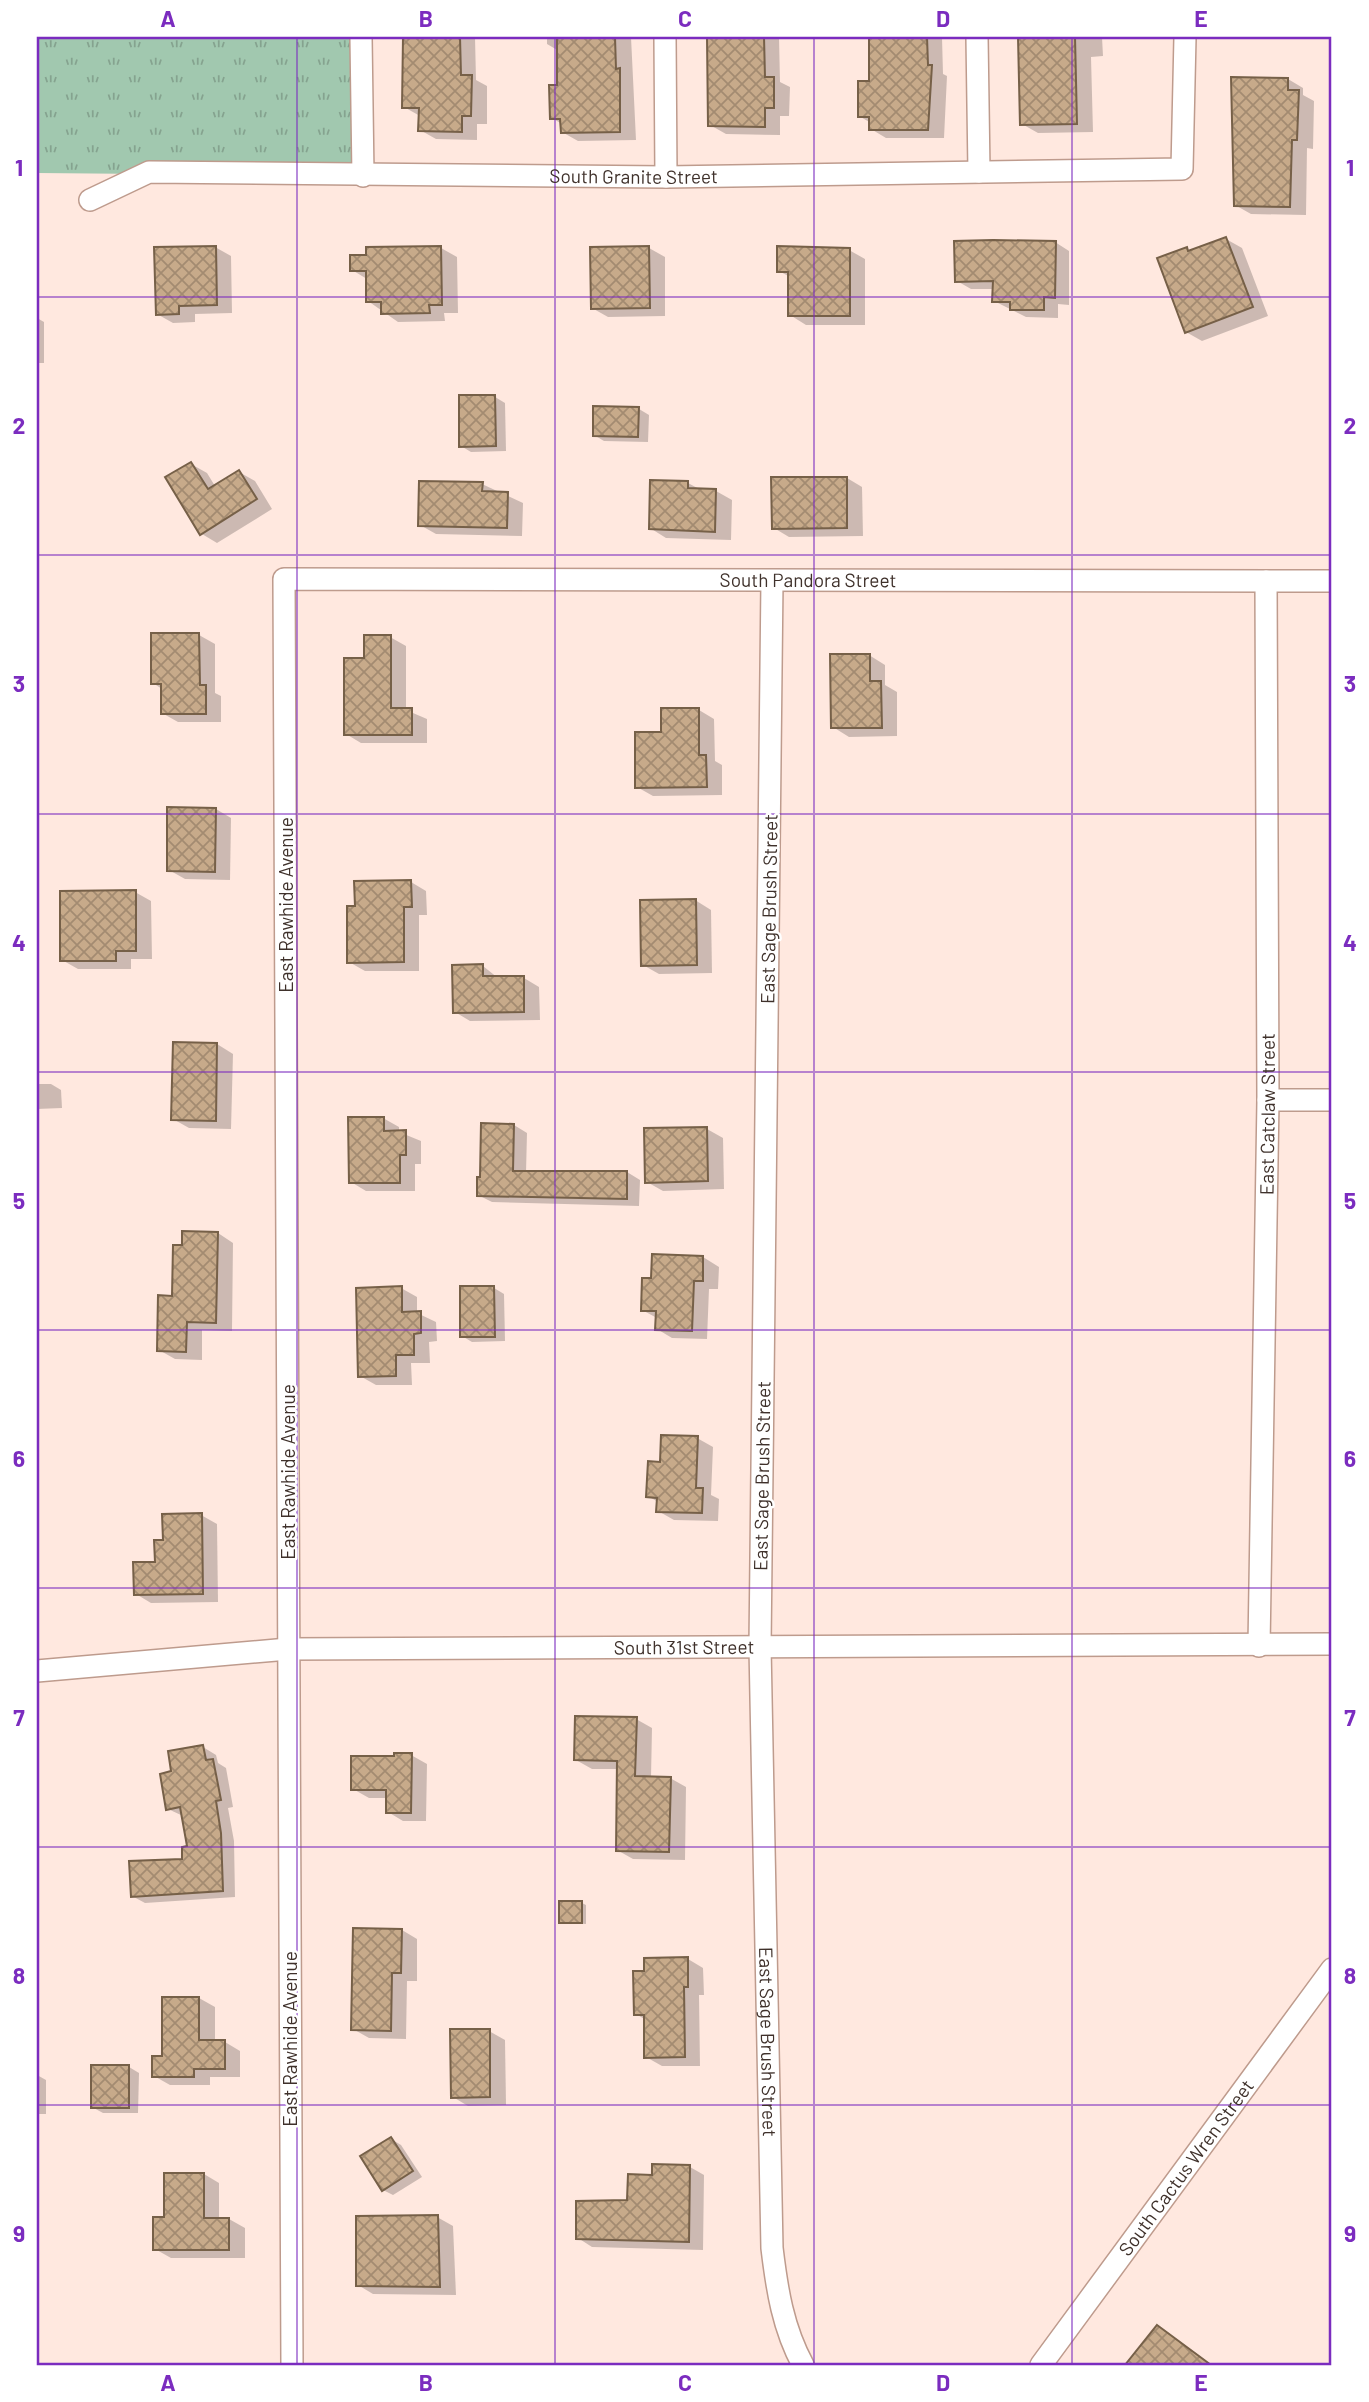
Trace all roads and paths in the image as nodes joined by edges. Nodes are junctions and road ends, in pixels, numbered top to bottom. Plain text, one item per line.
1 (361, 37) edge
2 (665, 37) edge
3 (977, 37) edge
4 (1185, 37) edge
5 (979, 172) junction
6 (363, 176) junction
7 (666, 177) junction
8 (90, 200) dead end
9 (284, 579) joint
10 (772, 581) junction
11 (1266, 581) junction
12 (1332, 581) edge
13 (1268, 1100) junction
14 (1332, 1100) edge
15 (1332, 1643) edge
16 (1259, 1646) junction
17 (760, 1647) junction
18 (288, 1649) junction
19 (37, 1671) edge
20 (1332, 1969) edge
21 (292, 2365) edge
22 (803, 2365) edge
23 (1041, 2365) edge

1 - 6 street
2 - 7 street
3 - 5 street
4 - 5 street, South Granite Street
5 - 7 street, South Granite Street
6 - 7 street, South Granite Street
6 - 8 street, South Granite Street
9 - 10 street, South Pandora Street
9 - 18 street, East Rawhide Avenue
10 - 11 street, South Pandora Street
10 - 17 street, East Sage Brush Street
11 - 12 street, South Pandora Street
11 - 13 street, East Catclaw Street
13 - 14 street
13 - 16 street, East Catclaw Street
15 - 16 street, South 31st Street
16 - 17 street, South 31st Street
17 - 18 street, South 31st Street
17 - 22 street, East Sage Brush Street
18 - 19 street, South 31st Street
18 - 21 street, East Rawhide Avenue
20 - 23 street, South Cactus Wren Street

